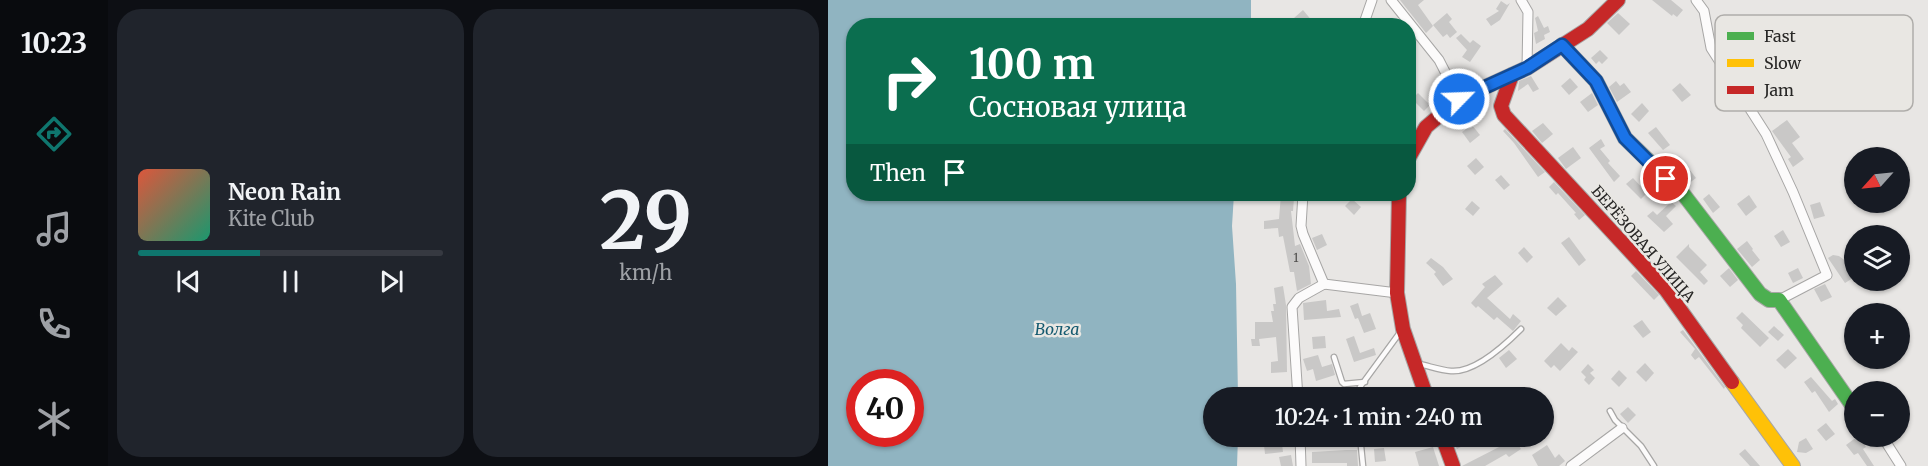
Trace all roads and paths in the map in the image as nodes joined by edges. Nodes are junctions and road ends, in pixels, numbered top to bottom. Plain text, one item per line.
1 (1372, 0) edge
2 (1391, 0) edge
3 (1521, 0) edge
4 (1618, 0) edge
5 (1696, 0) edge
6 (1365, 18) edge
7 (1405, 18) edge
8 (1416, 31) edge
9 (1562, 45) junction
10 (1715, 54) edge
11 (1527, 68) junction
12 (1512, 75) junction
13 (1459, 99) junction
14 (1751, 111) edge
15 (1416, 145) edge
16 (1303, 201) edge
17 (1399, 201) edge
18 (1324, 284) junction
19 (1397, 293) junction
20 (1779, 300) junction
21 (1521, 328) dead end
22 (1402, 329) junction
23 (1334, 357) dead end
24 (1365, 382) junction
25 (1297, 387) edge
26 (1360, 387) edge
27 (1423, 387) edge
28 (1844, 394) edge
29 (1610, 411) dead end
30 (1622, 428) junction
31 (1300, 447) edge
32 (1361, 447) edge
33 (1446, 447) edge
34 (1889, 447) edge
35 (1301, 466) edge
36 (1363, 466) edge
37 (1453, 466) edge
38 (1572, 466) edge
39 (1654, 466) edge
40 (1793, 466) edge
41 (1901, 466) edge

1 - 6 street
2 - 7 street
3 - 11 street
4 - 9 street
5 - 10 street
8 - 13 street
9 - 11 street
9 - 20 street
11 - 12 street
12 - 13 street
12 - 40 street, БЕРЁЗОВАЯ УЛИЦА
13 - 15 street
14 - 20 street
16 - 18 street
17 - 19 street
18 - 19 street
18 - 25 street
19 - 22 street
20 - 28 street
21 - 22 lane
22 - 24 lane
22 - 27 street
23 - 24 lane
24 - 26 lane
29 - 30 lane
30 - 38 street
30 - 39 lane
31 - 35 street
32 - 36 lane
33 - 37 street
34 - 41 street

